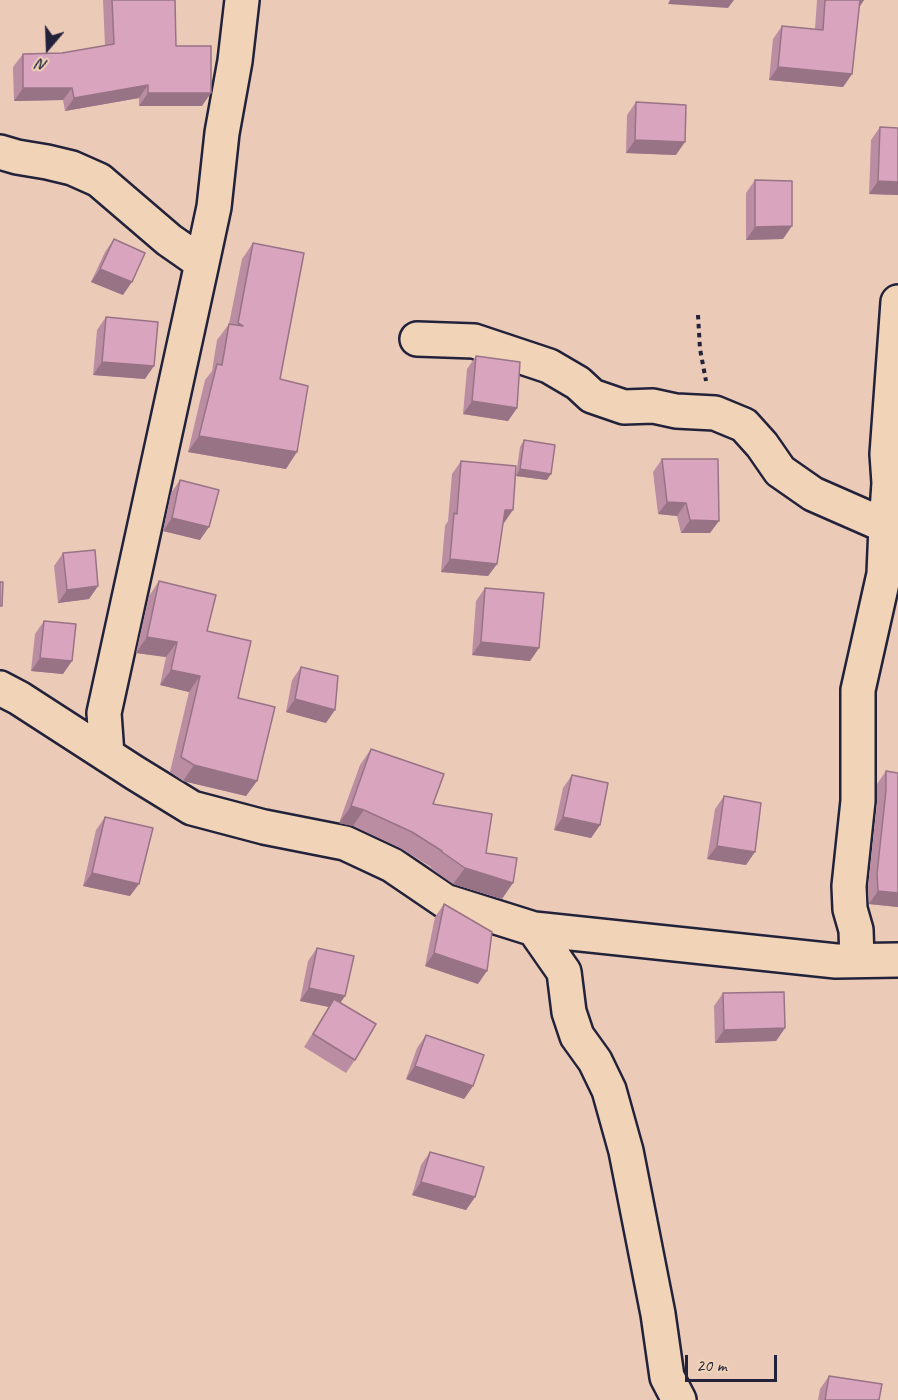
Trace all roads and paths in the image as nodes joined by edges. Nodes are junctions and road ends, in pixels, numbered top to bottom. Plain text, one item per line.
1 (242, 0) edge
2 (0, 152) edge
3 (202, 263) junction
4 (898, 302) edge
5 (698, 315) dead end
6 (417, 339) dead end
7 (716, 413) junction
8 (886, 526) junction
9 (0, 688) edge
10 (106, 755) junction
11 (534, 929) junction
12 (856, 960) junction
13 (898, 960) edge
14 (667, 1392) edge

1 - 3 street
2 - 3 street
3 - 10 street
4 - 8 street
5 - 7 path
6 - 7 street
7 - 8 street
8 - 12 street
9 - 10 street
10 - 11 street
11 - 12 street
11 - 14 street
12 - 13 street

